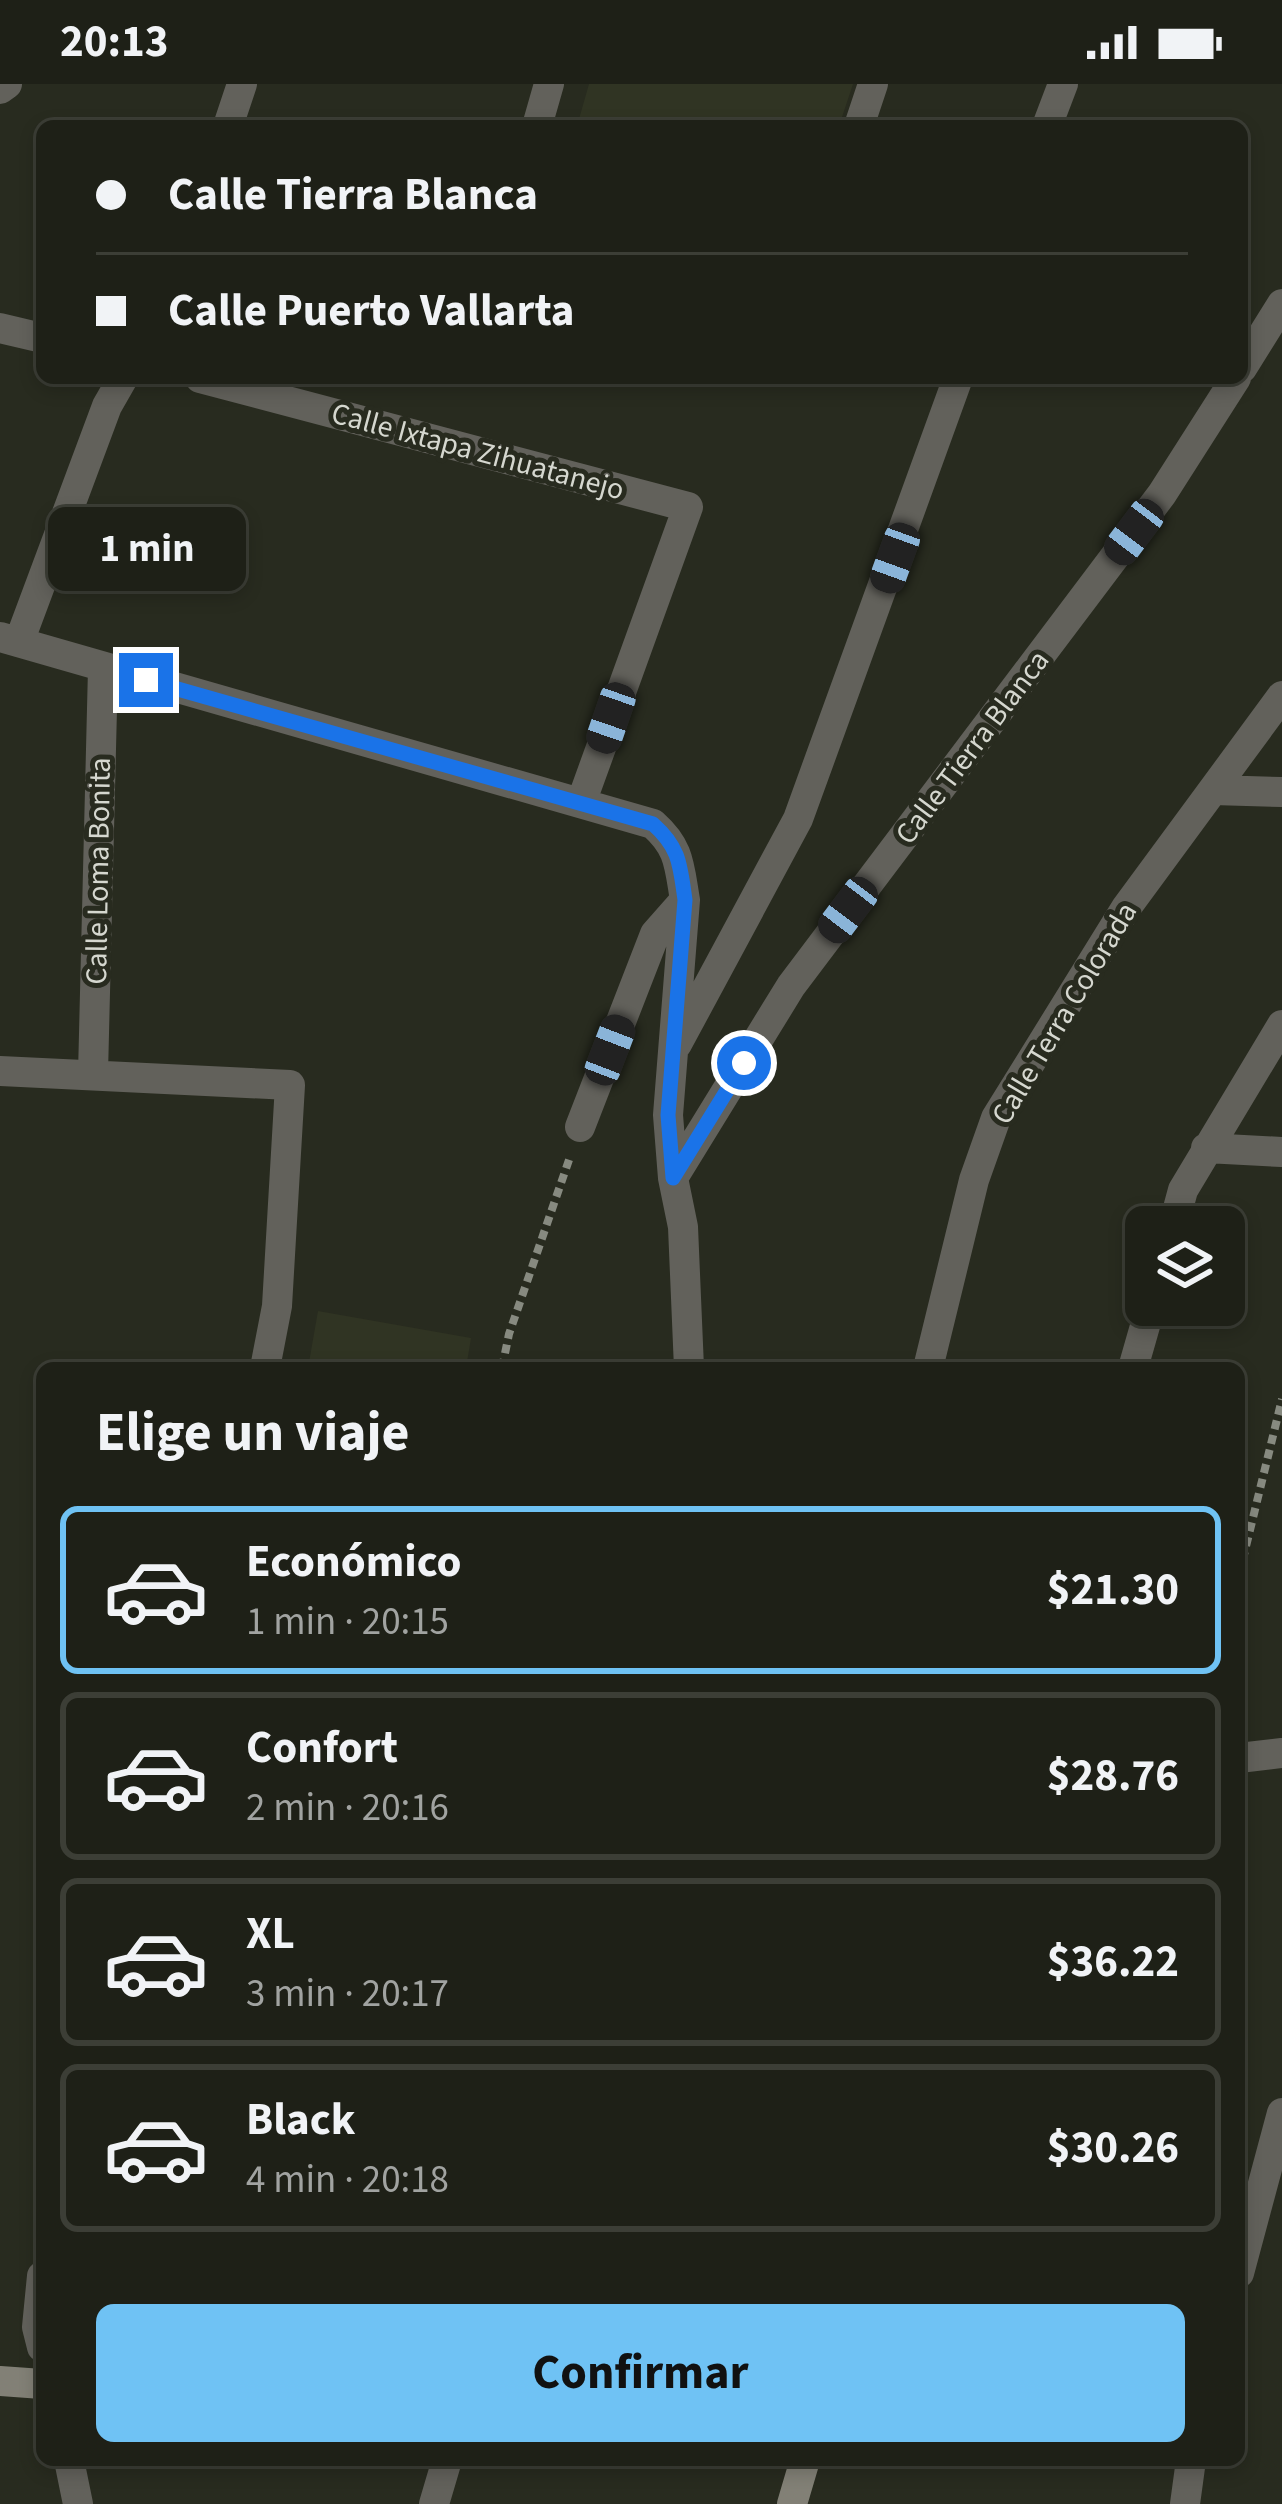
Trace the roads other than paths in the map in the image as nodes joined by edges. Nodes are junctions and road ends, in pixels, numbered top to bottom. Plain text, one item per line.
1 (242, 84) edge
2 (549, 84) edge
3 (873, 84) edge
4 (1057, 85) edge
5 (230, 120) edge
6 (539, 120) edge
7 (861, 120) edge
8 (1049, 120) edge
9 (1282, 304) edge
10 (0, 328) edge
11 (36, 337) edge
12 (1248, 358) edge
13 (120, 384) edge
14 (223, 384) edge
15 (956, 384) edge
16 (1232, 384) edge
17 (10, 639) edge
18 (103, 668) junction
19 (1282, 696) edge
20 (1213, 790) junction
21 (1282, 792) edge
22 (581, 803) junction
23 (685, 900) junction
24 (1282, 1025) edge
25 (672, 1055) junction
26 (0, 1071) edge
27 (93, 1074) junction
28 (580, 1127) road end
29 (1206, 1148) junction
30 (1282, 1152) edge
31 (673, 1178) junction
32 (1179, 1206) edge
33 (1145, 1326) edge
34 (266, 1362) edge
35 (689, 1362) edge
36 (929, 1362) edge
37 (1135, 1362) edge
38 (1282, 1753) edge
39 (1245, 1757) edge
40 (1282, 2113) edge
41 (1245, 2250) edge
42 (0, 2381) edge
43 (36, 2384) edge
44 (70, 2466) edge
45 (445, 2466) edge
46 (803, 2466) edge
47 (1190, 2466) edge
48 (78, 2504) edge
49 (434, 2504) edge
50 (792, 2504) edge
51 (1185, 2504) edge

1 - 5 street
2 - 6 street
3 - 7 street
4 - 8 street
9 - 12 street
10 - 11 street
13 - 17 street
14 - 22 street, Calle Ixtapa Zihuatanejo
15 - 25 street
16 - 31 street, Calle Tierra Blanca
17 - 18 street
18 - 22 street
18 - 27 street, Calle Loma Bonita
19 - 20 street, Calle Terra Colorada
20 - 21 street
20 - 36 street, Calle Terra Colorada
22 - 23 street
23 - 25 street
23 - 28 street
24 - 29 street
25 - 31 street
26 - 27 street
27 - 34 street
29 - 30 street
29 - 32 street
31 - 35 street
33 - 37 street
38 - 39 street
40 - 41 street
42 - 43 street
44 - 48 street
45 - 49 street
46 - 50 street
47 - 51 street

